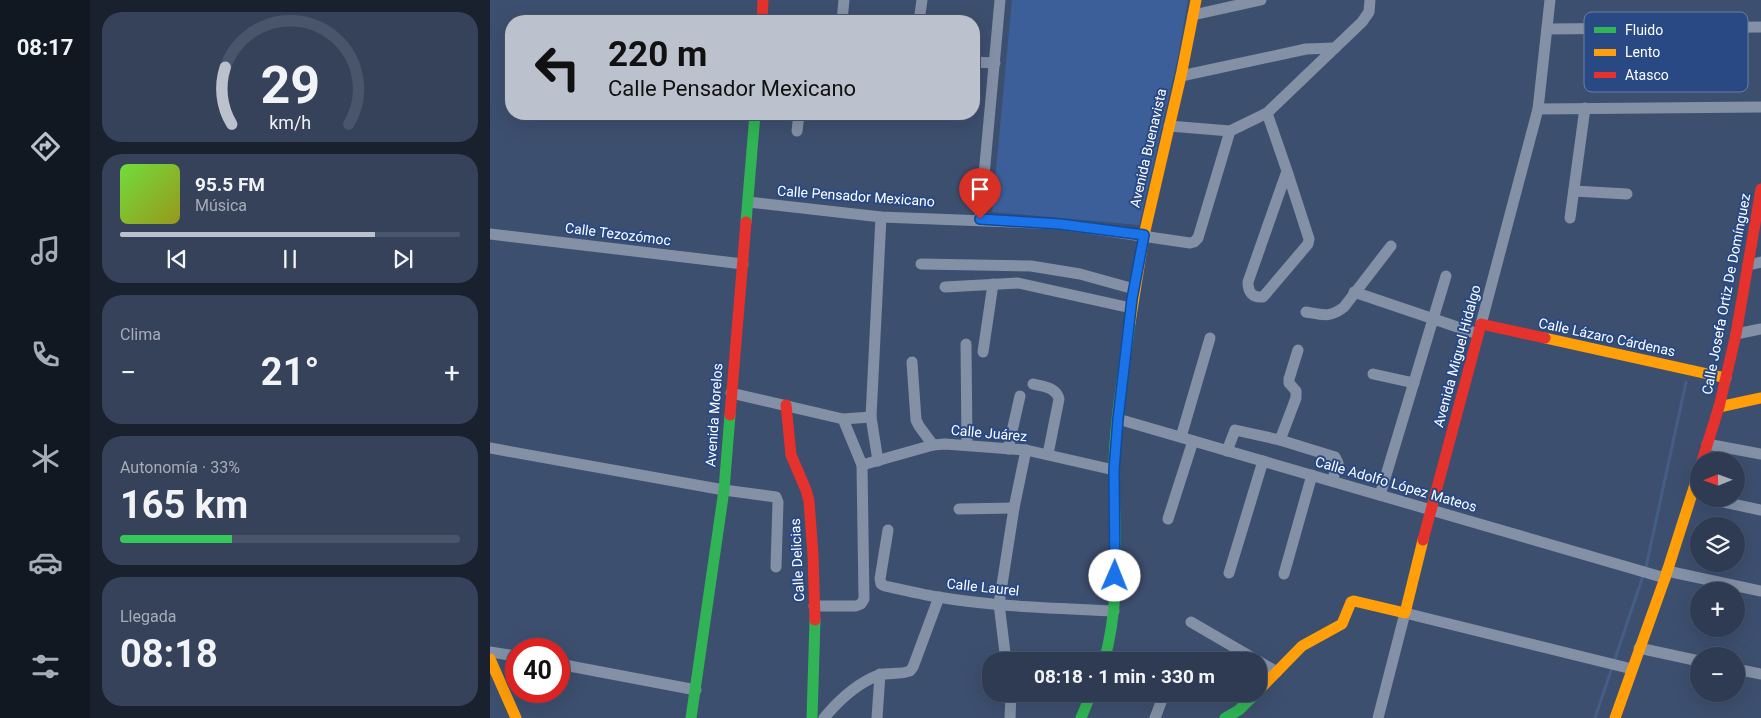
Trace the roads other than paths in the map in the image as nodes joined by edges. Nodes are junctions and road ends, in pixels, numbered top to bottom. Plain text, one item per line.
1 (763, 0) edge
2 (844, 0) edge
3 (922, 0) edge
4 (1000, 0) edge
5 (1196, 0) edge
6 (1261, 0) edge
7 (1370, 0) edge
8 (1550, 0) edge
9 (762, 15) edge
10 (843, 15) edge
11 (920, 15) edge
12 (1192, 15) junction
13 (1748, 26) edge
14 (1761, 26) edge
15 (1584, 28) edge
16 (1547, 29) junction
17 (1335, 48) junction
18 (980, 62) edge
19 (995, 63) junction
20 (1180, 76) junction
21 (1761, 107) edge
22 (1538, 108) junction
23 (1585, 108) junction
24 (1267, 113) junction
25 (755, 120) edge
26 (798, 120) edge
27 (1169, 126) junction
28 (797, 130) dead end
29 (1230, 131) junction
30 (1287, 171) junction
31 (1761, 189) edge
32 (1574, 191) junction
33 (1627, 194) dead end
34 (748, 202) junction
35 (881, 217) junction
36 (1570, 218) dead end
37 (980, 219) junction
38 (490, 234) edge
39 (1144, 235) junction
40 (1391, 246) dead end
41 (1761, 262) edge
42 (743, 264) junction
43 (921, 264) dead end
44 (1748, 265) junction
45 (1446, 276) dead end
46 (993, 284) junction
47 (945, 287) dead end
48 (1134, 289) junction
49 (1354, 292) junction
50 (1131, 308) junction
51 (1306, 312) dead end
52 (1433, 319) junction
53 (1480, 329) junction
54 (1761, 329) edge
55 (1736, 334) junction
56 (1210, 338) dead end
57 (966, 344) dead end
58 (1298, 350) dead end
59 (983, 352) dead end
60 (912, 362) dead end
61 (1373, 374) dead end
62 (1726, 378) junction
63 (1414, 383) junction
64 (1033, 384) dead end
65 (731, 393) junction
66 (1020, 396) dead end
67 (1761, 398) edge
68 (786, 405) junction
69 (1719, 407) junction
70 (872, 417) junction
71 (843, 419) junction
72 (1118, 419) junction
73 (1181, 437) junction
74 (1280, 440) junction
75 (1193, 441) junction
76 (1707, 444) junction
77 (934, 445) junction
78 (967, 445) junction
79 (490, 448) edge
80 (1008, 448) junction
81 (1026, 450) junction
82 (1227, 451) junction
83 (1705, 452) edge
84 (1048, 454) junction
85 (1761, 454) edge
86 (878, 461) junction
87 (1263, 461) junction
88 (862, 465) junction
89 (1114, 470) junction
90 (1312, 475) junction
91 (1332, 481) junction
92 (724, 490) junction
93 (1380, 495) junction
94 (1745, 507) edge
95 (1014, 508) junction
96 (1691, 508) edge
97 (959, 509) dead end
98 (1430, 509) junction
99 (1761, 510) edge
100 (1168, 519) dead end
101 (888, 530) dead end
102 (776, 567) dead end
103 (1229, 573) dead end
104 (1284, 574) dead end
105 (1666, 574) junction
106 (1761, 591) edge
107 (939, 597) junction
108 (999, 604) junction
109 (814, 606) junction
110 (1114, 611) junction
111 (1404, 613) junction
112 (1191, 622) dead end
113 (1639, 648) junction
114 (490, 652) edge
115 (1005, 652) edge
116 (1107, 652) edge
117 (505, 654) edge
118 (490, 658) edge
119 (1690, 659) edge
120 (570, 666) edge
121 (1627, 668) junction
122 (1745, 671) edge
123 (1277, 672) junction
124 (880, 674) junction
125 (1761, 674) edge
126 (1267, 682) edge
127 (696, 690) junction
128 (1011, 702) edge
129 (1088, 702) edge
130 (1161, 702) edge
131 (1247, 702) edge
132 (516, 718) edge
133 (691, 718) edge
134 (812, 718) edge
135 (824, 718) edge
136 (877, 718) edge
137 (1010, 718) edge
138 (1081, 718) edge
139 (1155, 718) edge
140 (1225, 718) edge
141 (1378, 718) edge
142 (1615, 718) edge

1 - 9 street
2 - 10 street
3 - 11 street
4 - 19 street
5 - 12 street, Avenida Buenavista
6 - 12 street
7 - 17 street
8 - 16 street, Avenida Miguel Hidalgo
12 - 20 street, Avenida Buenavista
13 - 14 street
15 - 16 street
16 - 22 street, Avenida Miguel Hidalgo
17 - 20 street
17 - 24 street
18 - 19 street
19 - 37 street
20 - 27 street, Avenida Buenavista
21 - 23 street
22 - 23 street
22 - 53 street, Avenida Miguel Hidalgo
23 - 32 street
24 - 29 street
24 - 30 street
25 - 34 street, Avenida Morelos
26 - 28 street
27 - 29 street
27 - 39 street, Avenida Buenavista
29 - 39 street, Calle Pensador Mexicano
30 - 30 street
31 - 44 street, Calle Josefa Ortiz De Domínguez
32 - 33 street
32 - 36 street
34 - 35 street, Calle Pensador Mexicano
34 - 42 street, Avenida Morelos
35 - 37 street, Calle Pensador Mexicano
35 - 70 street
37 - 39 street, Calle Pensador Mexicano
38 - 42 street, Calle Tezozómoc
39 - 48 street, Avenida Buenavista
40 - 49 street
41 - 44 street
42 - 65 street, Avenida Morelos
43 - 48 street
44 - 55 street, Calle Josefa Ortiz De Domínguez
45 - 52 street
46 - 47 street
46 - 50 street
46 - 59 street
48 - 50 street, Avenida Buenavista
49 - 51 street
49 - 52 street
50 - 72 street, Avenida Buenavista
52 - 53 street
52 - 63 street
53 - 62 street, Calle Lázaro Cárdenas
53 - 98 street, Avenida Miguel Hidalgo
54 - 55 street
55 - 62 street, Calle Josefa Ortiz De Domínguez
56 - 73 street
57 - 78 street
58 - 74 street
60 - 77 street
61 - 63 street
62 - 69 street, Calle Josefa Ortiz De Domínguez
63 - 93 street
64 - 84 street
65 - 68 street
65 - 92 street, Avenida Morelos
66 - 80 street
67 - 69 street
68 - 71 street
68 - 109 street, Calle Delicias
69 - 76 street, Calle Josefa Ortiz De Domínguez
70 - 71 street
70 - 86 street
71 - 88 street
72 - 73 street, Calle Adolfo López Mateos
72 - 89 street, Avenida Buenavista
73 - 75 street, Calle Adolfo López Mateos
74 - 82 street
74 - 91 street
75 - 82 street, Calle Adolfo López Mateos
75 - 100 street
76 - 83 street, Calle Josefa Ortiz De Domínguez
76 - 85 street
77 - 78 street, Calle Juárez
77 - 86 street, Calle Juárez
78 - 80 street, Calle Juárez
79 - 92 street
80 - 81 street, Calle Juárez
81 - 84 street, Calle Juárez
81 - 95 street
82 - 87 street, Calle Adolfo López Mateos
84 - 89 street, Calle Juárez
86 - 88 street, Calle Juárez
87 - 90 street, Calle Adolfo López Mateos
87 - 103 street
88 - 109 street
89 - 110 street, Avenida Buenavista
90 - 91 street, Calle Adolfo López Mateos
90 - 104 street
91 - 93 street, Calle Adolfo López Mateos
92 - 102 street
92 - 127 street, Avenida Morelos
93 - 98 street, Calle Adolfo López Mateos
94 - 99 street
95 - 97 street
95 - 108 street
96 - 105 street
98 - 105 street, Calle Adolfo López Mateos
98 - 111 street, Avenida Miguel Hidalgo
101 - 107 street
105 - 106 street, Calle Adolfo López Mateos
105 - 113 street
107 - 108 street, Calle Laurel
107 - 124 street, Calle Laurel
108 - 110 street, Calle Laurel
108 - 115 street
109 - 134 street, Calle Delicias
110 - 116 street, Avenida Buenavista
111 - 121 street
111 - 123 street
111 - 141 street, Avenida Miguel Hidalgo
112 - 123 street
113 - 119 street
113 - 121 street
114 - 117 street
118 - 132 street
120 - 127 street
121 - 142 street
122 - 125 street
123 - 126 street
124 - 135 street, Calle Laurel
124 - 136 street
127 - 133 street, Avenida Morelos
128 - 137 street
129 - 138 street
130 - 139 street
131 - 140 street

